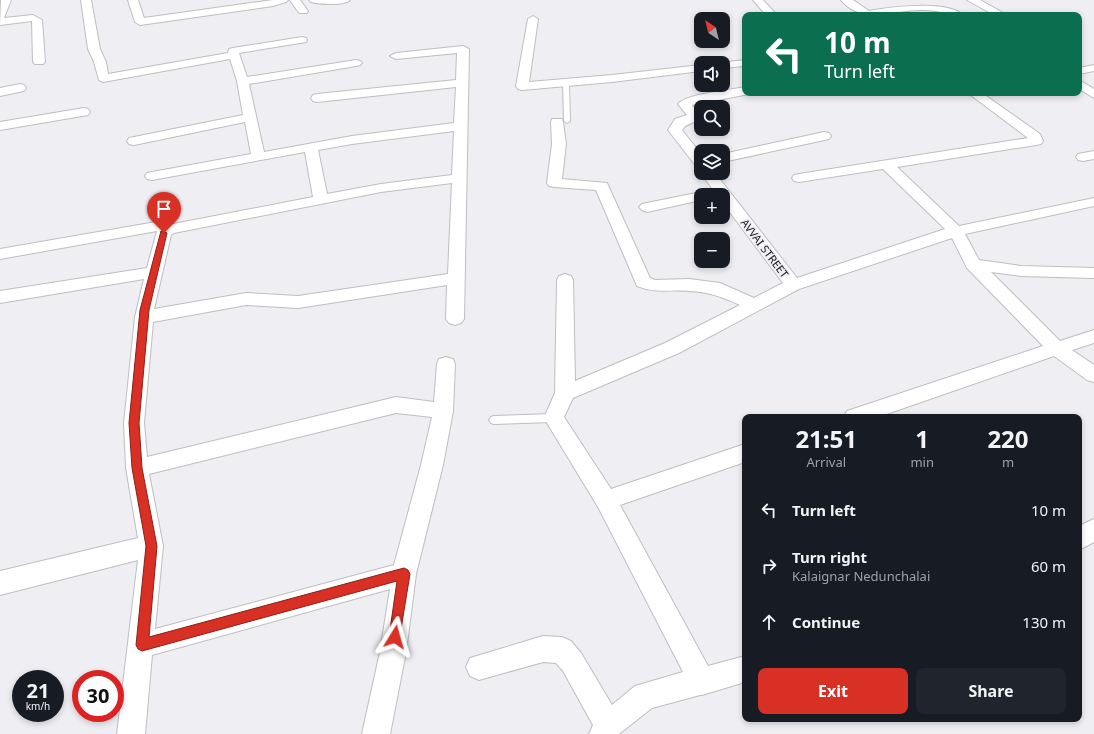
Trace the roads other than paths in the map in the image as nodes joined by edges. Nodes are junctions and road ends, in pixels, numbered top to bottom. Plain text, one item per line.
1 (6, 0) edge
2 (86, 0) edge
3 (133, 0) edge
4 (283, 0) edge
5 (295, 0) edge
6 (314, 0) edge
7 (345, 0) edge
8 (758, 0) edge
9 (846, 0) edge
10 (972, 0) edge
11 (303, 11) dead end
12 (769, 12) edge
13 (865, 12) edge
14 (880, 12) edge
15 (951, 12) edge
16 (996, 12) edge
17 (0, 17) edge
18 (533, 19) dead end
19 (0, 22) edge
20 (302, 40) dead end
21 (234, 55) junction
22 (396, 56) dead end
23 (39, 62) dead end
24 (356, 63) dead end
25 (742, 63) edge
26 (730, 65) edge
27 (1094, 68) edge
28 (694, 69) edge
29 (1082, 70) edge
30 (243, 81) junction
31 (462, 83) junction
32 (566, 84) junction
33 (1082, 86) edge
34 (20, 88) dead end
35 (0, 92) edge
36 (742, 92) edge
37 (1094, 94) edge
38 (978, 96) edge
39 (317, 98) dead end
40 (84, 112) dead end
41 (251, 117) junction
42 (562, 122) joint
43 (0, 126) edge
44 (461, 126) junction
45 (824, 136) dead end
46 (134, 140) dead end
47 (311, 147) junction
48 (694, 154) edge
49 (730, 156) edge
50 (258, 157) junction
51 (888, 165) junction
52 (152, 176) dead end
53 (459, 178) junction
54 (799, 178) dead end
55 (694, 197) edge
56 (321, 200) junction
57 (730, 202) edge
58 (1094, 202) edge
59 (647, 207) dead end
60 (156, 227) dead end
61 (956, 231) junction
62 (0, 254) edge
63 (973, 264) junction
64 (153, 272) junction
65 (1094, 273) edge
66 (456, 278) junction
67 (565, 280) dead end
68 (793, 285) junction
69 (0, 297) edge
70 (755, 305) junction
71 (144, 317) junction
72 (455, 320) dead end
73 (1094, 336) edge
74 (1057, 349) junction
75 (446, 364) dead end
76 (1094, 375) edge
77 (565, 392) junction
78 (443, 411) junction
79 (863, 414) edge
80 (554, 418) junction
81 (494, 420) dead end
82 (742, 455) edge
83 (137, 468) junction
84 (606, 500) junction
85 (1094, 529) edge
86 (1082, 537) edge
87 (152, 546) junction
88 (404, 574) junction
89 (0, 583) edge
90 (142, 645) junction
91 (479, 667) dead end
92 (742, 670) edge
93 (702, 682) junction
94 (606, 729) edge
95 (131, 734) edge
96 (376, 734) edge

1 - 17 street
2 - 21 street
3 - 4 street
5 - 11 street
6 - 7 street
8 - 12 street
9 - 13 street
10 - 16 street
14 - 15 street
18 - 32 street
19 - 23 street
20 - 21 street
21 - 30 street
22 - 31 street
24 - 30 street
25 - 26 street
27 - 29 street
28 - 32 street
30 - 41 street
31 - 39 street
31 - 44 street
32 - 42 lane
33 - 37 street
34 - 35 street
36 - 48 street
38 - 51 street
40 - 43 street
41 - 46 street
41 - 50 street
42 - 70 street
44 - 47 street
44 - 53 street
45 - 49 street
47 - 50 street
47 - 56 street
50 - 52 street
51 - 54 street
51 - 61 street
53 - 56 street
53 - 66 street
55 - 59 street
56 - 64 street
57 - 68 street, AVVAI STREET
58 - 61 street
60 - 62 street
61 - 63 street
61 - 68 street
63 - 65 street
63 - 74 street
64 - 69 street
64 - 71 street
66 - 71 street
66 - 72 street
67 - 77 street
68 - 70 street
70 - 77 street
71 - 83 street
73 - 74 street
74 - 76 street
74 - 79 street
75 - 78 street
77 - 80 street
78 - 83 street
78 - 88 street
80 - 81 lane
80 - 84 street
82 - 84 street
83 - 87 street
84 - 93 street
85 - 86 street
87 - 89 street
87 - 90 street
88 - 90 street
88 - 96 street
90 - 95 street
91 - 94 street
92 - 93 street
93 - 94 street

